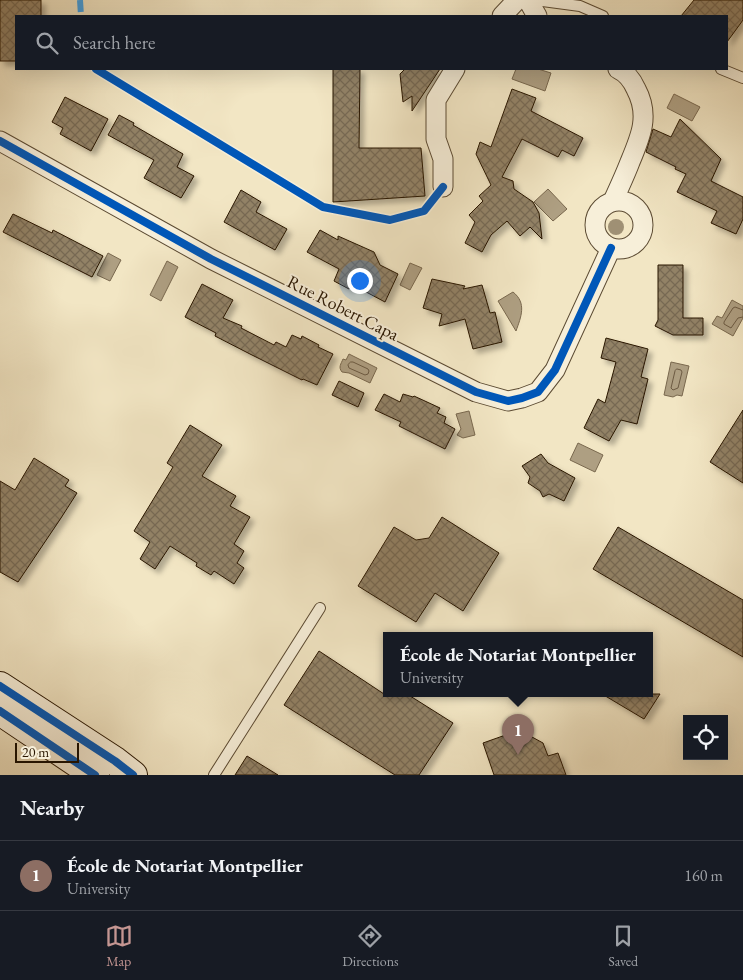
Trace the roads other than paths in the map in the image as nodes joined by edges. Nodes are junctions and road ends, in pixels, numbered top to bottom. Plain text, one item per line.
1 (517, 0) edge
2 (528, 0) edge
3 (535, 0) edge
4 (503, 15) edge
5 (536, 15) edge
6 (601, 15) edge
7 (453, 70) edge
8 (620, 70) edge
9 (723, 70) edge
10 (743, 78) edge
11 (0, 141) edge
12 (443, 187) dead end
13 (613, 201) junction
14 (611, 248) junction
15 (320, 608) dead end
16 (0, 686) edge
17 (0, 711) edge
18 (95, 775) edge
19 (133, 775) edge
20 (214, 775) edge

1 - 4 street
2 - 5 street
3 - 6 lane
7 - 12 street
8 - 13 street
9 - 10 lane
11 - 14 street, Rue Robert Capa
13 - 14 street
13 - 14 street
15 - 20 lane
16 - 19 main road
17 - 18 main road

